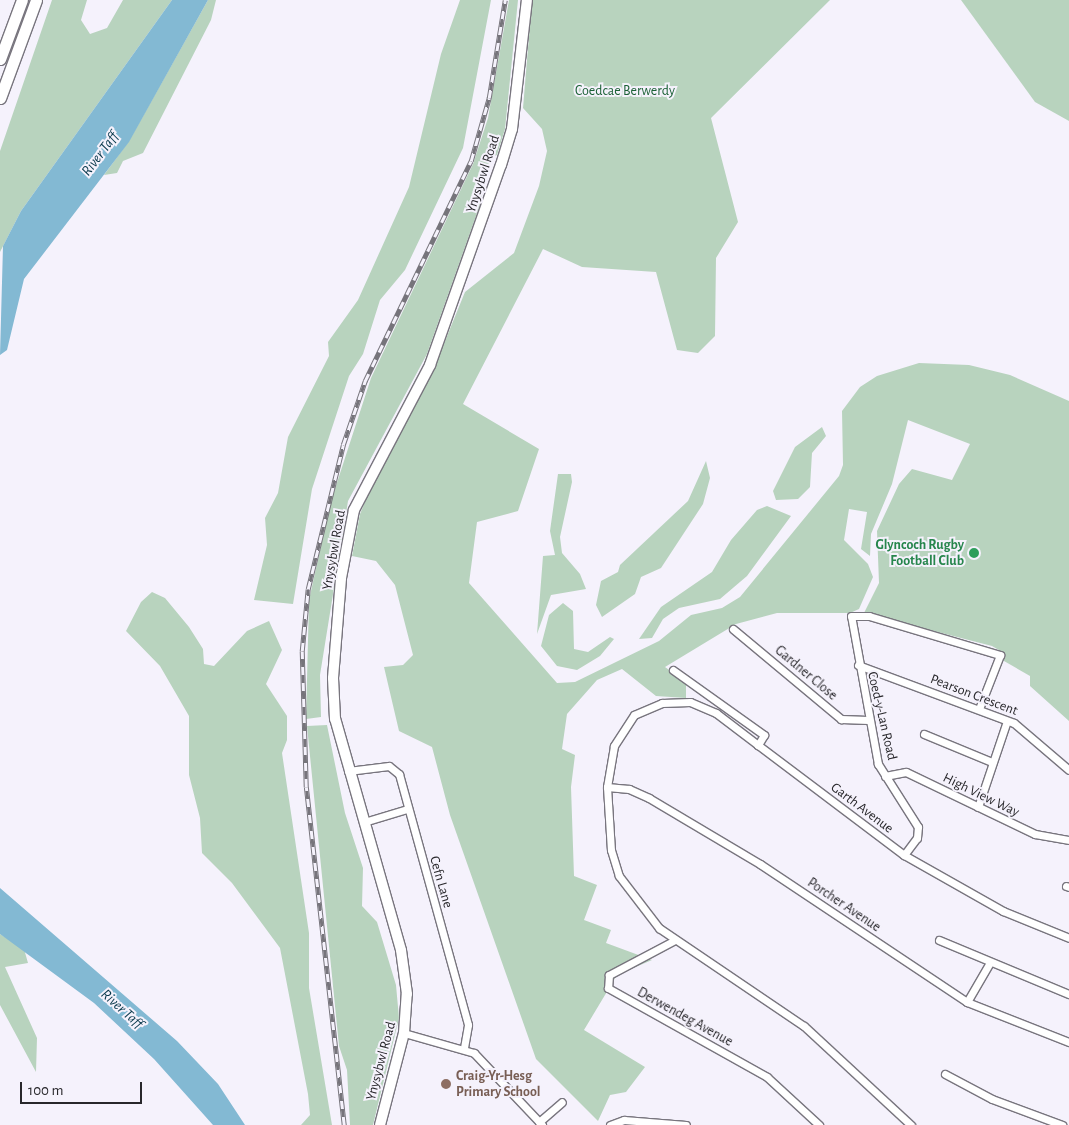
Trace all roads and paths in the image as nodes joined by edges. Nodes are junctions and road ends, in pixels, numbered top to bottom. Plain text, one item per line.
1 (22, 0) edge
2 (36, 0) edge
3 (527, 0) edge
4 (0, 59) edge
5 (0, 98) edge
6 (733, 629) dead end
7 (858, 664) junction
8 (673, 670) dead end
9 (979, 709) junction
10 (868, 720) junction
11 (1007, 721) junction
12 (924, 734) dead end
13 (758, 745) junction
14 (992, 762) junction
15 (1069, 770) edge
16 (348, 771) junction
17 (885, 776) junction
18 (607, 787) junction
19 (978, 807) junction
20 (408, 809) junction
21 (364, 822) junction
22 (1069, 840) edge
23 (904, 855) junction
24 (1069, 938) edge
25 (675, 940) junction
26 (939, 940) dead end
27 (990, 964) junction
28 (1069, 994) edge
29 (968, 1002) junction
30 (404, 1033) junction
31 (1069, 1042) edge
32 (464, 1047) junction
33 (945, 1074) dead end
34 (562, 1102) dead end
35 (541, 1124) edge
36 (380, 1125) edge
37 (610, 1125) edge
38 (686, 1125) edge
39 (819, 1125) edge
40 (911, 1125) edge
41 (1062, 1125) edge

1 - 4 highway
2 - 5 highway
3 - 16 main road, Ynysybwl Road
6 - 10 street, Gardner Close
7 - 9 street, Pearson Crescent
7 - 9 street, Coed-y-Lan Road
7 - 10 street, Coed-y-Lan Road
8 - 13 street
9 - 11 street, Pearson Crescent
10 - 17 street, Coed-y-Lan Road
11 - 14 street
11 - 15 street, Pearson Crescent
12 - 14 street
13 - 18 street, Garth Avenue
13 - 23 street, Garth Avenue
14 - 19 street
16 - 20 street, Cefn Lane
16 - 21 main road, Ynysybwl Road
17 - 19 street, High View Way
17 - 23 street, Coed-y-Lan Road
18 - 25 street
18 - 29 street, Porcher Avenue
19 - 22 street, High View Way
20 - 21 street
20 - 32 street, Cefn Lane
21 - 30 main road, Ynysybwl Road
23 - 24 street, Garth Avenue
25 - 39 street, Derwendeg Avenue
25 - 40 street
26 - 27 street
27 - 28 street
27 - 29 street
29 - 31 street, Porcher Avenue
30 - 32 street
30 - 36 main road, Ynysybwl Road
32 - 35 street
33 - 41 street
34 - 35 street
37 - 38 street

